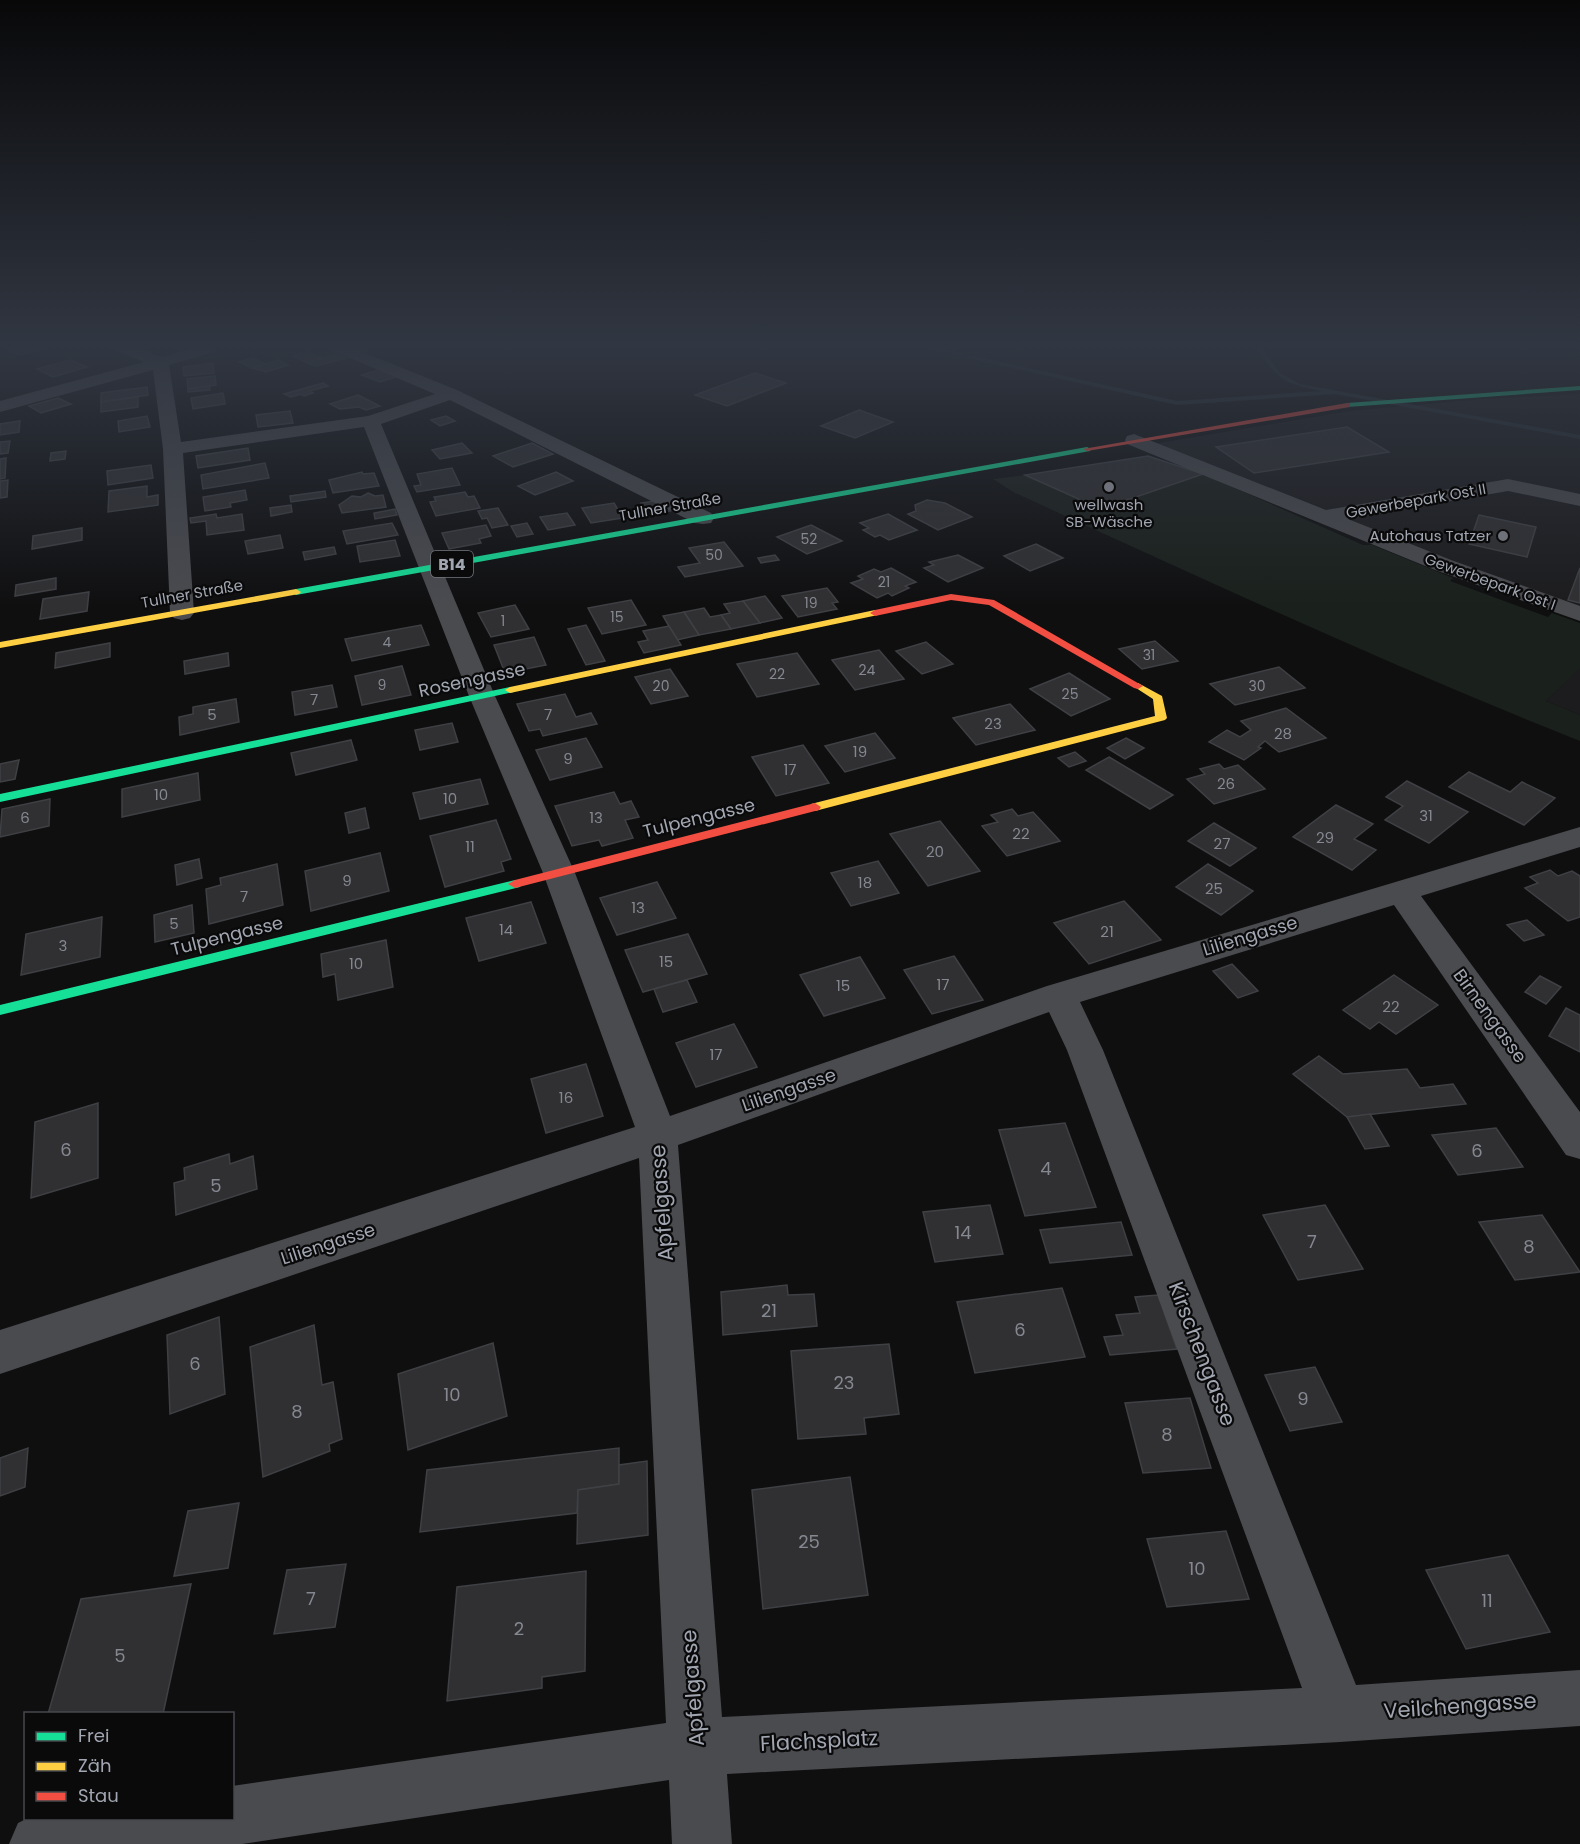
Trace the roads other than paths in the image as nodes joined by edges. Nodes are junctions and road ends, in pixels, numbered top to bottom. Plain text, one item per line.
1 (171, 435) edge
2 (271, 435) edge
3 (376, 435) edge
4 (534, 435) edge
5 (1164, 435) edge
6 (1134, 440) junction
7 (173, 449) junction
8 (1580, 500) edge
9 (1323, 517) junction
10 (703, 518) junction
11 (431, 568) junction
12 (951, 597) joint
13 (182, 613) junction
14 (1580, 614) edge
15 (0, 645) edge
16 (482, 696) junction
17 (0, 798) edge
18 (1580, 837) edge
19 (559, 873) junction
20 (1400, 890) junction
21 (1059, 995) junction
22 (0, 1011) edge
23 (658, 1136) junction
24 (1580, 1143) edge
25 (0, 1352) edge
26 (1580, 1698) edge
27 (1340, 1714) junction
28 (697, 1748) junction
29 (234, 1816) edge
30 (201, 1820) edge
31 (39, 1844) edge
32 (702, 1844) edge

1 - 7 street
2 - 7 street
3 - 11 street, Apfelgasse
4 - 10 street
5 - 6 street, Tullner Straße / B14
6 - 9 street, Gewerbepark Ost I
6 - 10 street, Tullner Straße / B14
7 - 13 street
8 - 9 street, Gewerbepark Ost II
9 - 14 street, Gewerbepark Ost I
10 - 11 street, Tullner Straße / B14
11 - 13 street, Tullner Straße / B14
11 - 16 street, Apfelgasse
12 - 16 street, Rosengasse
12 - 19 street, Tulpengasse
13 - 15 street, Tullner Straße / B14
16 - 17 street, Rosengasse
16 - 19 street, Apfelgasse
18 - 20 street, Liliengasse
19 - 22 street, Tulpengasse
19 - 23 street, Apfelgasse
20 - 21 street, Liliengasse
20 - 24 street, Birnengasse
21 - 23 street, Liliengasse
21 - 27 street, Kirschengasse
23 - 25 street, Liliengasse
23 - 28 street, Apfelgasse
26 - 27 street, Veilchengasse
27 - 28 street, Flachsplatz
28 - 29 street, Flachsplatz
28 - 32 street, Apfelgasse
30 - 31 street

